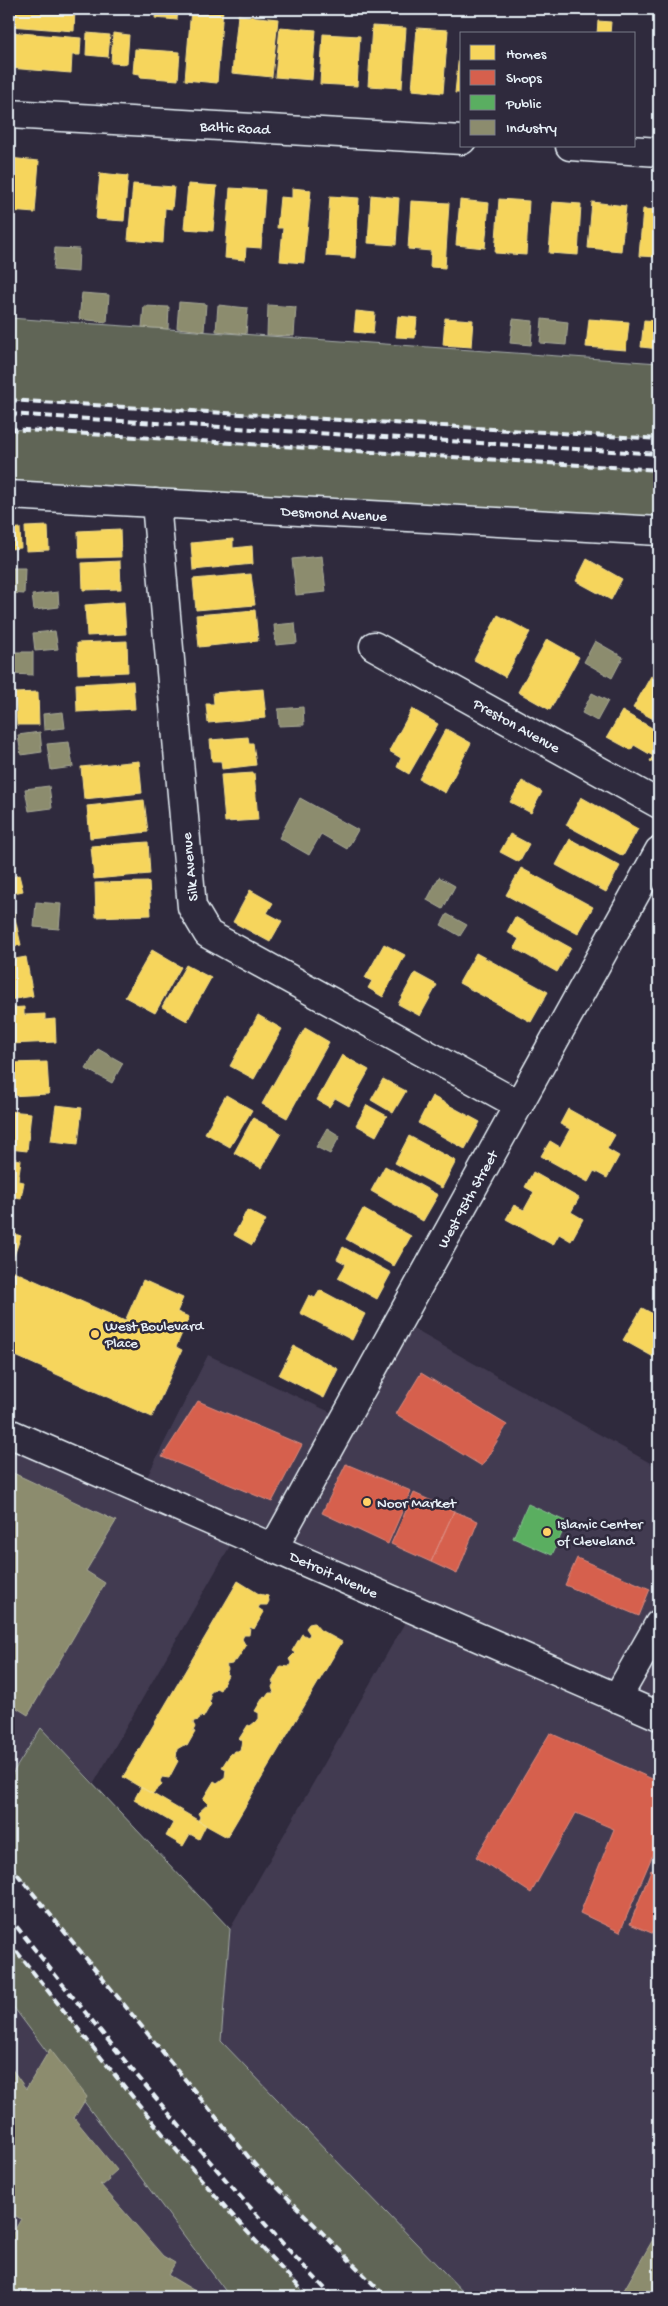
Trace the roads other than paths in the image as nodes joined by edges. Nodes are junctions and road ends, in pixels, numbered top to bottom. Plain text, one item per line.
1 (9, 114) edge
2 (460, 140) edge
3 (600, 148) edge
4 (659, 152) edge
5 (9, 495) edge
6 (156, 503) junction
7 (659, 531) edge
8 (374, 646) dead end
9 (659, 804) edge
10 (659, 851) edge
11 (519, 1104) junction
12 (9, 1433) edge
13 (274, 1547) junction
14 (659, 1624) edge
15 (616, 1698) junction
16 (659, 1716) edge

1 - 2 street, Baltic Road
3 - 4 street
5 - 6 street, Desmond Avenue
6 - 7 street, Desmond Avenue
6 - 11 street, Silk Avenue
8 - 9 street, Preston Avenue
10 - 11 street, West 95th Street
11 - 13 street, West 95th Street
12 - 13 street, Detroit Avenue
13 - 15 street, Detroit Avenue
14 - 15 street
15 - 16 street, Detroit Avenue

